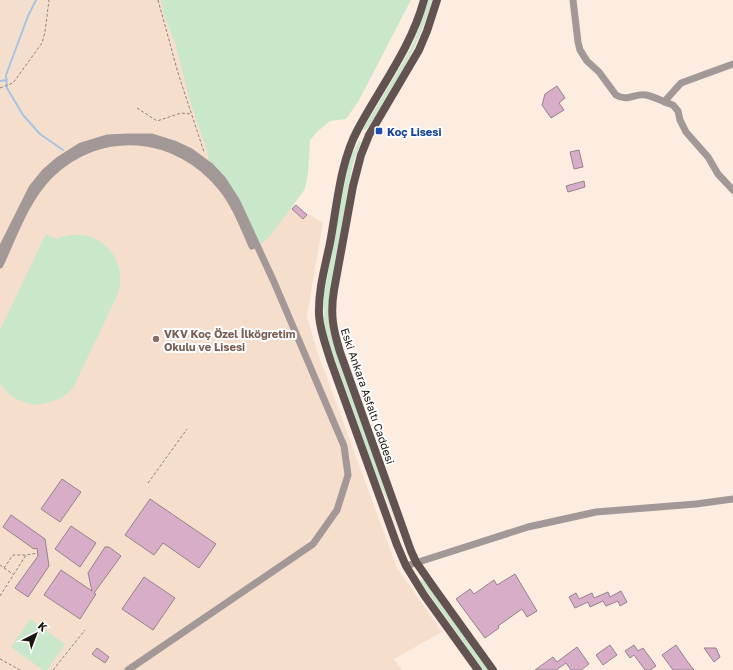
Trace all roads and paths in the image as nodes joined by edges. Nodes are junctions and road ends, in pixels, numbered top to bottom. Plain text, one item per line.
1 (49, 0) edge
2 (158, 0) edge
3 (424, 0) edge
4 (437, 0) edge
5 (573, 0) edge
6 (733, 64) edge
7 (0, 88) edge
8 (664, 102) junction
9 (136, 108) dead end
10 (192, 114) junction
11 (204, 162) junction
12 (733, 190) edge
13 (0, 252) edge
14 (263, 259) junction
15 (0, 265) edge
16 (187, 429) dead end
17 (148, 483) dead end
18 (733, 499) edge
19 (38, 553) dead end
20 (26, 555) junction
21 (416, 562) junction
22 (0, 565) edge
23 (406, 566) junction
24 (4, 568) junction
25 (14, 575) junction
26 (0, 596) edge
27 (85, 630) dead end
28 (0, 659) edge
29 (20, 670) edge
30 (53, 670) edge
31 (128, 670) edge
32 (478, 670) edge
33 (493, 670) edge

1 - 7 path
2 - 10 path
3 - 23 main road, Eski Ankara Asfaltı Caddesi
4 - 21 main road, Eski Ankara Asfaltı Caddesi
5 - 8 street
6 - 8 street
8 - 12 street
9 - 10 path
10 - 11 path
11 - 13 street
11 - 14 street
14 - 15 street
14 - 31 street
16 - 17 path
18 - 21 street
19 - 20 path
20 - 24 path
20 - 25 path
21 - 23 street
21 - 33 main road, Eski Ankara Asfaltı Caddesi
22 - 24 path
23 - 32 main road, Eski Ankara Asfaltı Caddesi
24 - 25 path
25 - 26 path
27 - 30 path
28 - 29 path

